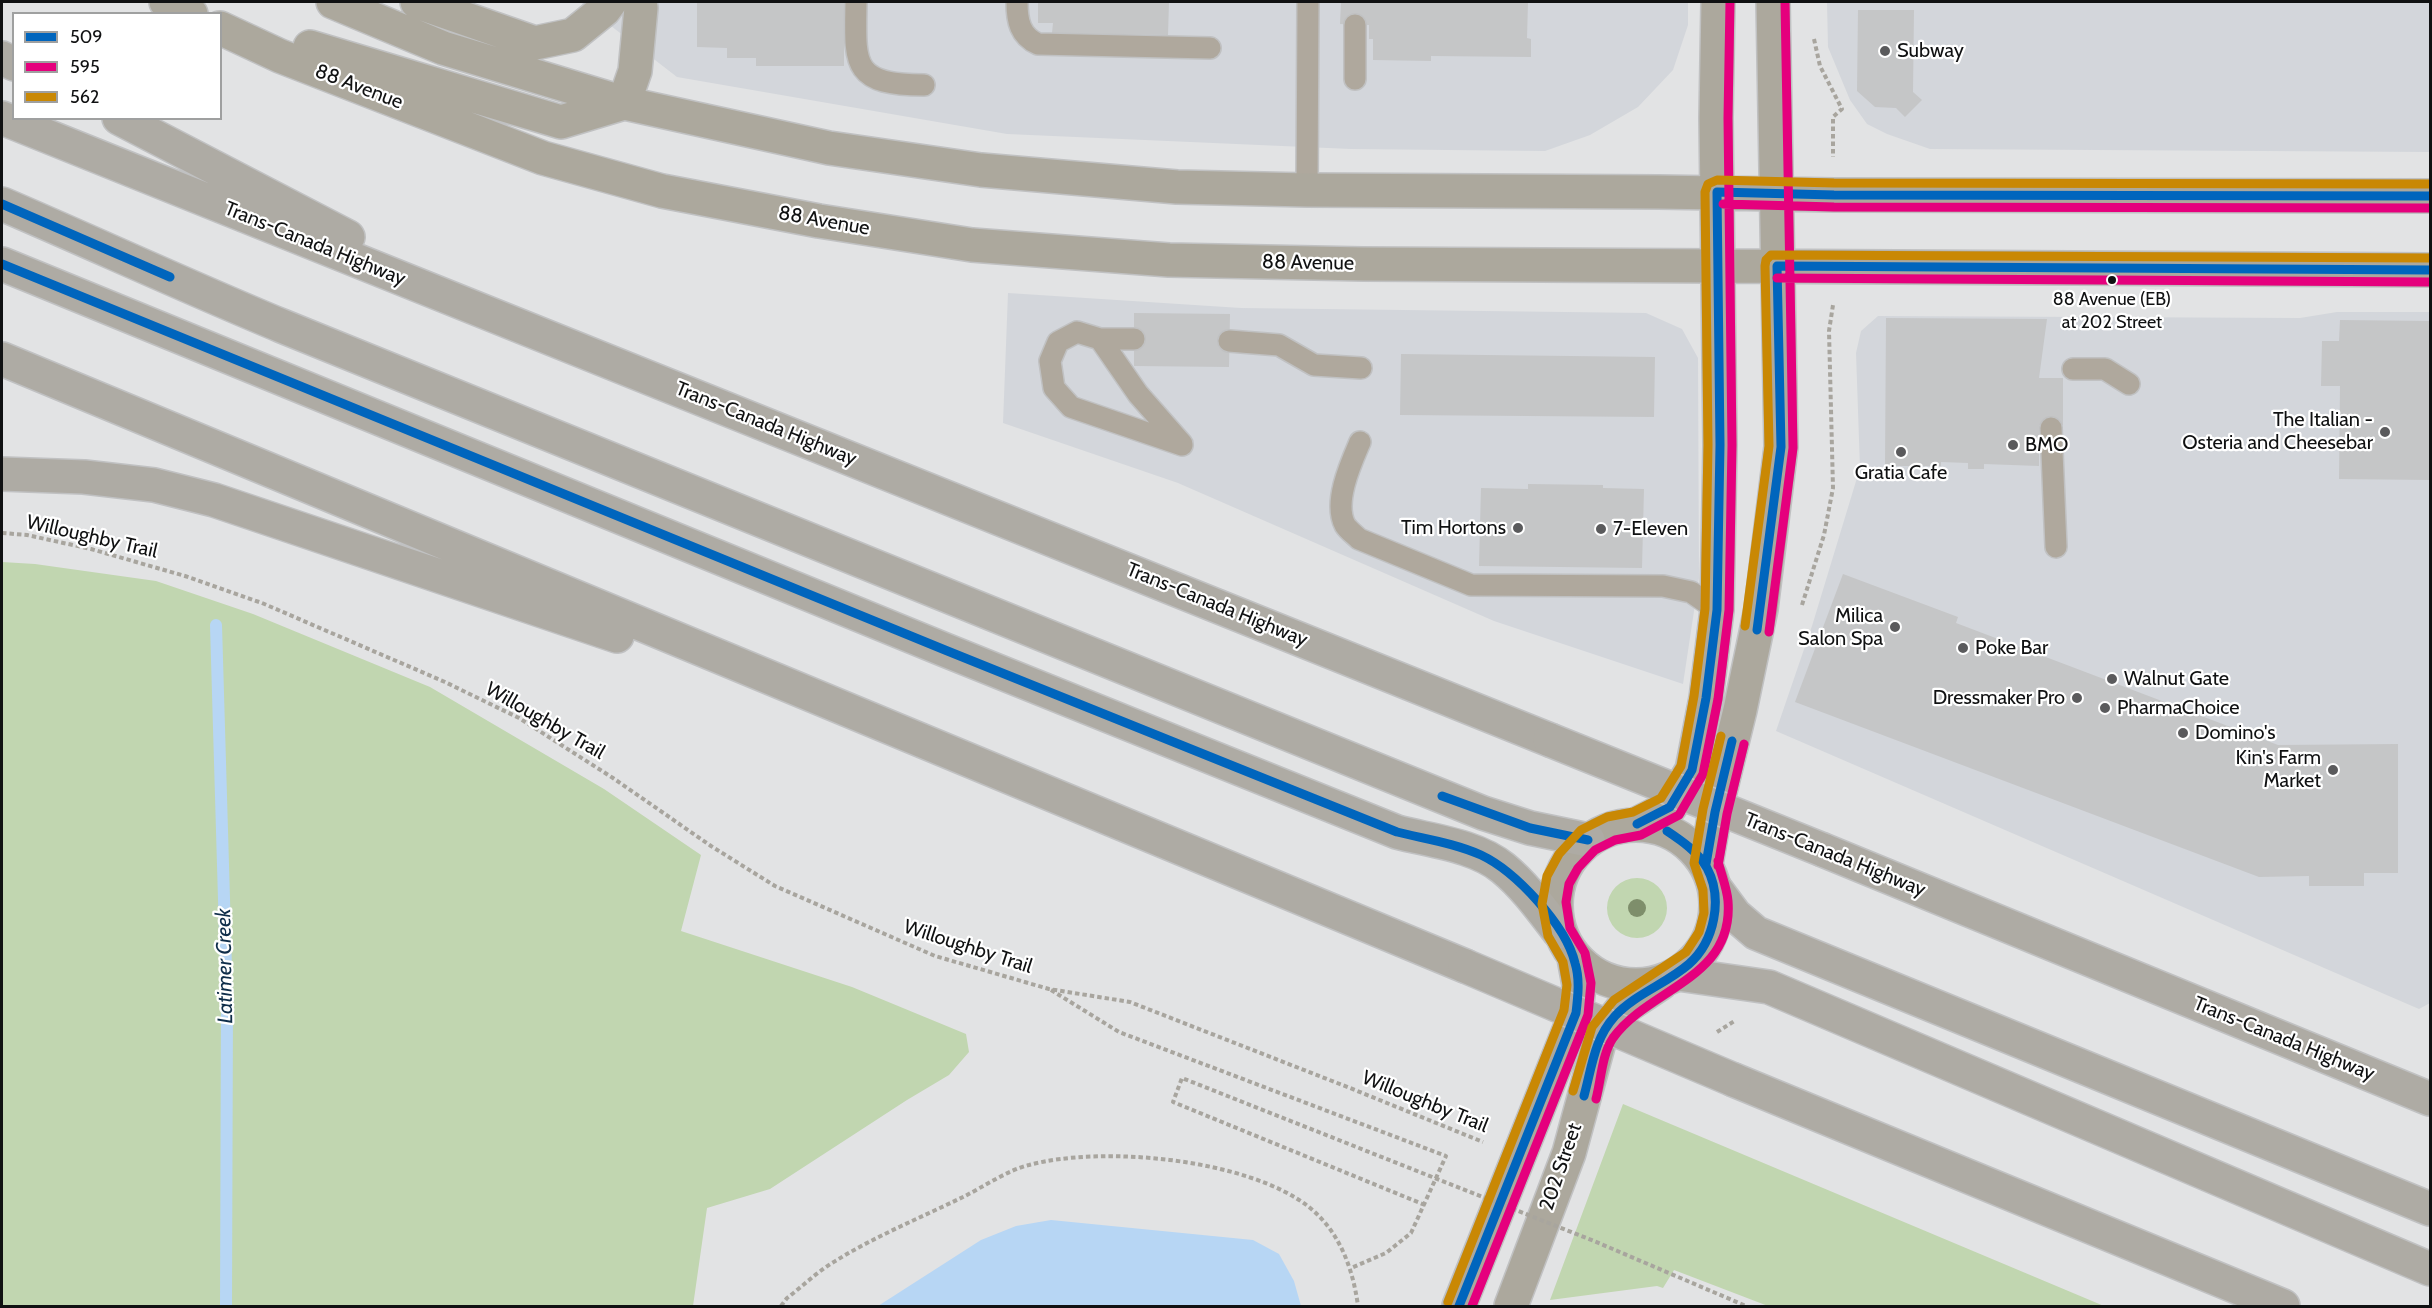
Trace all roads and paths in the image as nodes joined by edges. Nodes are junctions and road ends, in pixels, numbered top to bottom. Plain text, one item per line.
1 (333, 2) edge
2 (417, 2) edge
3 (610, 2) edge
4 (640, 2) edge
5 (856, 2) edge
6 (1017, 2) edge
7 (1308, 2) edge
8 (1718, 2) edge
9 (1773, 2) edge
10 (222, 21) edge
11 (1355, 25) dead end
12 (222, 29) edge
13 (1814, 34) dead end
14 (1210, 48) dead end
15 (1355, 79) dead end
16 (924, 85) dead end
17 (624, 103) junction
18 (1833, 117) dead end
19 (2, 118) edge
20 (123, 120) edge
21 (1307, 190) junction
22 (1717, 192) junction
23 (1776, 194) junction
24 (2430, 196) edge
25 (2, 204) edge
26 (2, 264) edge
27 (1718, 266) junction
28 (1777, 266) junction
29 (2430, 270) edge
30 (1835, 298) dead end
31 (525, 329) junction
32 (1100, 339) junction
33 (1134, 339) dead end
34 (1229, 340) dead end
35 (2, 359) edge
36 (1361, 368) dead end
37 (2073, 369) dead end
38 (2129, 384) dead end
39 (2051, 428) dead end
40 (1360, 442) dead end
41 (2, 474) edge
42 (2, 533) edge
43 (1824, 535) dead end
44 (2056, 547) dead end
45 (1717, 610) junction
46 (917, 739) junction
47 (1637, 824) junction
48 (1588, 840) junction
49 (1710, 876) junction
50 (1566, 945) junction
51 (1670, 978) junction
52 (1049, 989) junction
53 (1745, 1015) dead end
54 (1715, 1032) dead end
55 (2430, 1099) edge
56 (1517, 1156) junction
57 (1425, 1206) junction
58 (2430, 1209) edge
59 (1571, 1223) dead end
60 (1567, 1233) dead end
61 (1351, 1268) junction
62 (2430, 1269) edge
63 (781, 1306) edge
64 (1358, 1306) edge
65 (1459, 1306) edge
66 (1511, 1306) edge
67 (1746, 1306) edge
68 (2283, 1306) edge

1 - 17 main road
2 - 3 main road
4 - 17 main road
5 - 16 lane
6 - 14 lane
7 - 21 lane
8 - 22 main road
9 - 23 main road
10 - 17 main road
11 - 15 lane
12 - 27 main road, 88 Avenue
13 - 18 path
17 - 21 main road
19 - 31 highway, Trans-Canada Highway
20 - 31 highway
21 - 22 main road
22 - 23 main road
22 - 27 main road
23 - 24 main road
23 - 28 main road
25 - 48 highway
26 - 50 highway
27 - 28 main road, 88 Avenue
27 - 45 main road
28 - 29 main road, 88 Avenue
28 - 49 main road
30 - 43 path
31 - 55 highway, Trans-Canada Highway, bridge
32 - 32 lane
32 - 33 lane
34 - 36 lane
35 - 46 highway
37 - 38 lane
39 - 44 lane
40 - 45 lane
41 - 46 highway
42 - 52 path, Willoughby Trail
45 - 47 main road
46 - 68 highway, bridge
47 - 48 main road
47 - 49 main road
48 - 50 main road
49 - 51 main road
49 - 58 highway
50 - 51 main road
50 - 56 main road
51 - 62 highway
51 - 66 main road, 202 Street
52 - 56 path, Willoughby Trail
52 - 57 path, Willoughby Trail
53 - 54 path
56 - 65 main road
57 - 61 path
57 - 67 path, bridge
59 - 60 path
61 - 63 path
61 - 64 path

